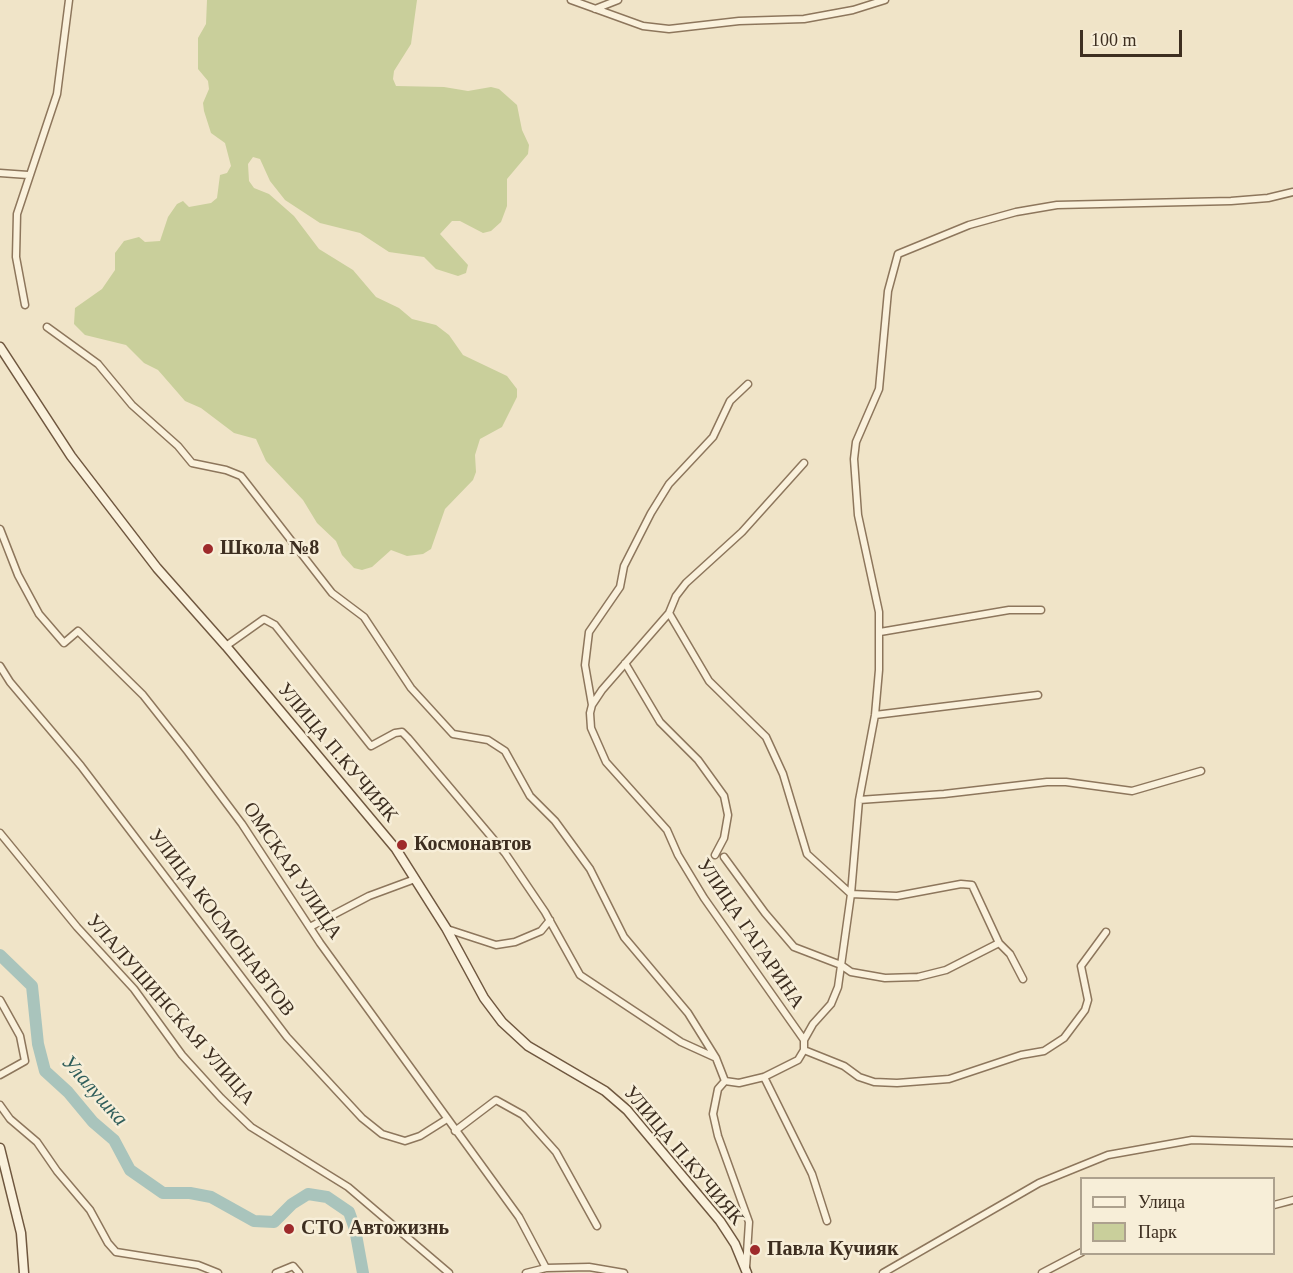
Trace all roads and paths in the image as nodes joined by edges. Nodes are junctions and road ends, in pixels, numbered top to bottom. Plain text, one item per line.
1 (69, 0) edge
2 (571, 0) edge
3 (618, 0) edge
4 (885, 0) edge
5 (595, 9) junction
6 (0, 173) edge
7 (28, 175) junction
8 (1293, 192) edge
9 (25, 305) dead end
10 (47, 327) dead end
11 (0, 347) edge
12 (748, 384) dead end
13 (804, 463) dead end
14 (0, 529) edge
15 (1041, 610) dead end
16 (669, 614) junction
17 (880, 632) junction
18 (226, 646) junction
19 (625, 663) junction
20 (0, 666) edge
21 (1038, 695) dead end
22 (592, 705) junction
23 (875, 715) junction
24 (1201, 771) dead end
25 (859, 800) junction
26 (0, 833) edge
27 (715, 855) dead end
28 (724, 857) dead end
29 (415, 879) junction
30 (851, 894) junction
31 (550, 920) junction
32 (310, 927) junction
33 (446, 928) junction
34 (1106, 932) dead end
35 (999, 944) junction
36 (841, 965) junction
37 (1023, 979) dead end
38 (0, 1000) edge
39 (804, 1040) junction
40 (804, 1050) junction
41 (716, 1058) junction
42 (0, 1075) edge
43 (764, 1077) junction
44 (724, 1081) junction
45 (0, 1105) edge
46 (447, 1119) junction
47 (455, 1131) junction
48 (1293, 1143) edge
49 (0, 1148) edge
50 (1293, 1200) edge
51 (1275, 1205) edge
52 (826, 1221) dead end
53 (597, 1226) dead end
54 (1080, 1253) edge
55 (546, 1268) junction
56 (747, 1271) edge
57 (24, 1273) edge
58 (218, 1273) edge
59 (276, 1273) edge
60 (299, 1273) edge
61 (449, 1273) edge
62 (526, 1273) edge
63 (624, 1273) edge
64 (883, 1273) edge
65 (1042, 1273) edge

1 - 7 street
2 - 5 street
3 - 5 street
4 - 5 street
6 - 7 street
7 - 9 street
8 - 17 street
10 - 41 street
11 - 18 street, УЛИЦА П.КУЧИЯК
12 - 22 street, УЛИЦА ГАГАРИНА
13 - 16 street
14 - 32 street, ОМСКАЯ УЛИЦА
15 - 17 street
16 - 19 street
16 - 30 street
17 - 23 street
18 - 29 street, УЛИЦА П.КУЧИЯК
18 - 31 street
19 - 22 street
19 - 27 street
20 - 46 street, УЛИЦА КОСМОНАВТОВ
21 - 23 street
22 - 39 street, УЛИЦА ГАГАРИНА
23 - 25 street
24 - 25 street
25 - 30 street
26 - 61 street, УЛАЛУШИНСКАЯ УЛИЦА
28 - 36 street
29 - 32 street
29 - 33 street, УЛИЦА П.КУЧИЯК
30 - 35 street
30 - 36 street
31 - 33 street
31 - 41 street
32 - 46 street, ОМСКАЯ УЛИЦА
33 - 56 street, УЛИЦА П.КУЧИЯК
34 - 40 street
35 - 36 street
35 - 37 street
36 - 39 street
38 - 42 street
39 - 40 street
40 - 43 street
41 - 44 street
43 - 44 street
43 - 52 street
44 - 56 street
45 - 58 street
46 - 47 street, ОМСКАЯ УЛИЦА
47 - 53 street
47 - 55 street, ОМСКАЯ УЛИЦА
48 - 64 street
49 - 57 street
50 - 51 street
54 - 65 street
55 - 62 street
55 - 63 street
59 - 60 street

